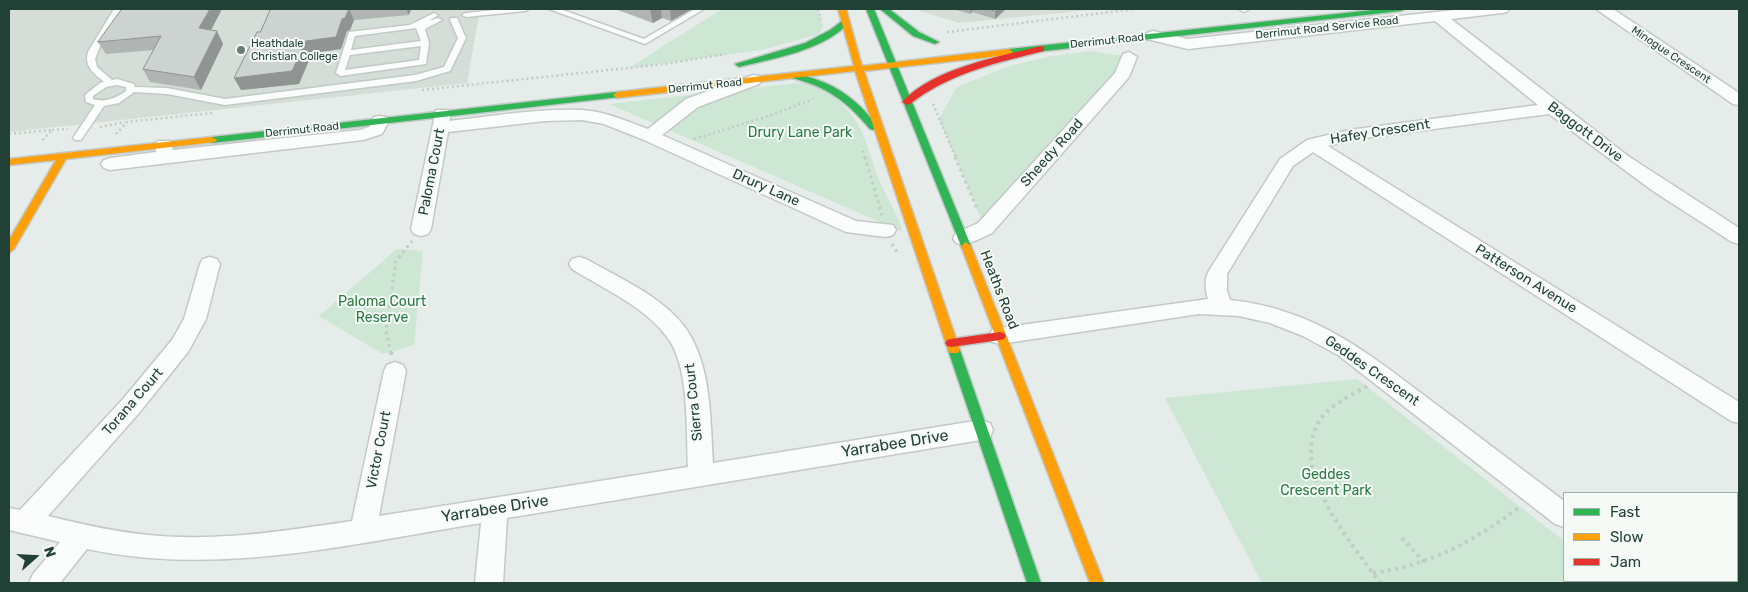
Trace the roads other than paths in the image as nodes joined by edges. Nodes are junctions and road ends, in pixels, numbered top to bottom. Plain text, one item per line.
1 (118, 9) edge
2 (525, 9) edge
3 (553, 9) edge
4 (700, 9) edge
5 (842, 9) edge
6 (870, 9) edge
7 (884, 9) edge
8 (1244, 9) edge
9 (1256, 9) edge
10 (1401, 9) edge
11 (1502, 9) edge
12 (1603, 9) edge
13 (468, 12) edge
14 (1228, 12) dead end
15 (437, 14) edge
16 (1438, 16) junction
17 (454, 20) junction
18 (845, 22) junction
19 (1153, 36) junction
20 (425, 43) junction
21 (912, 45) dead end
22 (890, 47) junction
23 (1042, 48) junction
24 (850, 51) junction
25 (346, 53) junction
26 (814, 55) dead end
27 (1129, 57) dead end
28 (893, 65) junction
29 (858, 69) junction
30 (795, 76) junction
31 (753, 80) junction
32 (110, 83) junction
33 (1739, 85) edge
34 (1720, 87) junction
35 (132, 88) junction
36 (1739, 100) edge
37 (907, 102) junction
38 (101, 103) junction
39 (1553, 108) junction
40 (443, 113) junction
41 (375, 116) joint
42 (116, 134) road end
43 (880, 136) junction
44 (78, 138) junction
45 (658, 140) junction
46 (41, 142) road end
47 (1313, 144) junction
48 (164, 151) junction
49 (76, 155) junction
50 (63, 156) junction
51 (9, 162) edge
52 (110, 164) dead end
53 (421, 229) road end
54 (886, 230) road end
55 (1739, 237) edge
56 (16, 238) junction
57 (963, 238) junction
58 (9, 250) edge
59 (210, 264) dead end
60 (579, 264) dead end
61 (1222, 306) junction
62 (1000, 336) junction
63 (951, 343) junction
64 (395, 370) road end
65 (1739, 414) edge
66 (982, 430) junction
67 (701, 474) junction
68 (495, 509) junction
69 (1563, 515) edge
70 (17, 520) edge
71 (363, 529) junction
72 (81, 536) junction
73 (43, 583) edge
74 (488, 583) edge
75 (1034, 583) edge
76 (1097, 583) edge

1 - 32 lane
2 - 13 lane
3 - 4 lane
5 - 18 main road
6 - 22 main road, Heaths Road
7 - 21 main road
8 - 9 main road
8 - 14 main road
10 - 19 main road, Derrimut Road
11 - 16 street, Derrimut Road Service Road
12 - 34 street, Minogue Crescent
13 - 17 lane
15 - 17 lane
15 - 20 lane
15 - 25 lane
16 - 19 street, Derrimut Road Service Road
16 - 39 street, Baggott Drive
17 - 35 lane
18 - 24 main road
18 - 26 main road, Derrimut Road
19 - 23 main road, Derrimut Road
20 - 25 lane
20 - 25 lane
22 - 24 main road
22 - 28 main road, Heaths Road
23 - 28 main road, Derrimut Road
23 - 37 main road
24 - 29 main road
27 - 57 street, Sheedy Road
28 - 29 main road, Derrimut Road
28 - 37 main road, Heaths Road
29 - 30 main road, Derrimut Road
29 - 43 main road
30 - 31 main road, Derrimut Road
30 - 43 main road
31 - 40 main road, Derrimut Road
31 - 45 street
32 - 35 lane
32 - 38 lane
33 - 34 street
34 - 36 street, Minogue Crescent
35 - 38 lane
37 - 57 main road, Heaths Road
38 - 44 lane
39 - 47 street, Hafey Crescent
39 - 55 street, Baggott Drive
40 - 41 main road, Derrimut Road
40 - 45 street, Drury Lane
40 - 53 street, Paloma Court
41 - 48 street
42 - 44 main road
43 - 63 main road
44 - 46 main road
44 - 49 main road
44 - 50 main road
45 - 54 street, Drury Lane
47 - 61 street, Hafey Crescent
47 - 65 street, Patterson Avenue
48 - 49 main road
48 - 52 street
49 - 50 main road
49 - 56 main road
50 - 51 main road
50 - 56 main road
56 - 58 main road
57 - 62 main road, Heaths Road
59 - 70 street, Torana Court
60 - 67 street, Sierra Court
61 - 62 street, Geddes Crescent
61 - 69 street, Geddes Crescent
62 - 63 main road
62 - 76 main road, Heaths Road
63 - 66 main road
64 - 71 street, Victor Court
66 - 67 street, Yarrabee Drive
66 - 75 main road
67 - 68 street, Yarrabee Drive
68 - 71 street, Yarrabee Drive
68 - 74 street
70 - 72 street, Yarrabee Drive
71 - 72 street, Yarrabee Drive
72 - 73 street

